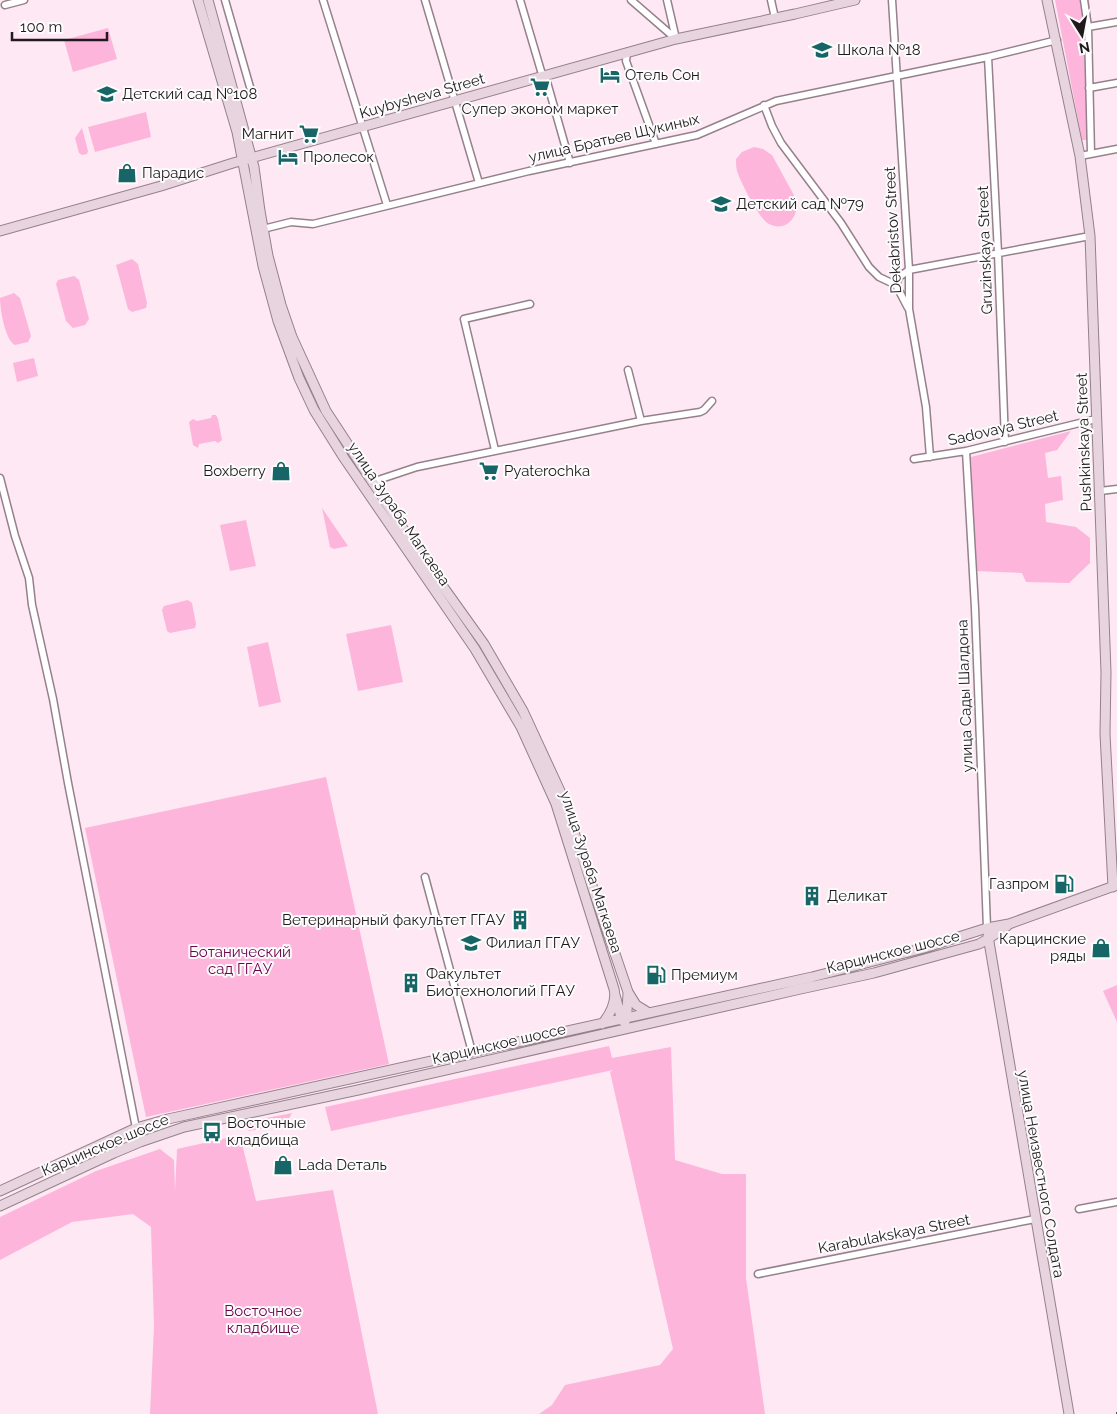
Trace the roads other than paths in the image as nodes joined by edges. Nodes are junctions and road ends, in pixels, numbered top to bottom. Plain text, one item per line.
1 (24, 0) edge
2 (198, 0) edge
3 (208, 0) edge
4 (225, 0) edge
5 (324, 0) edge
6 (424, 0) edge
7 (520, 0) edge
8 (631, 0) edge
9 (668, 0) edge
10 (771, 0) edge
11 (855, 0) edge
12 (892, 0) edge
13 (1047, 0) edge
14 (1084, 0) edge
15 (4, 5) dead end
16 (775, 18) junction
17 (1117, 22) edge
18 (1088, 28) junction
19 (676, 39) junction
20 (1057, 40) junction
21 (627, 52) junction
22 (988, 57) junction
23 (896, 75) junction
24 (543, 76) junction
25 (1117, 83) edge
26 (250, 87) dead end
27 (1089, 88) junction
28 (454, 100) junction
29 (764, 105) junction
30 (363, 127) junction
31 (656, 144) junction
32 (1117, 149) edge
33 (1091, 154) junction
34 (1080, 156) junction
35 (248, 159) junction
36 (570, 163) junction
37 (480, 183) junction
38 (387, 205) junction
39 (263, 229) junction
40 (0, 231) edge
41 (1090, 236) junction
42 (998, 254) junction
43 (909, 270) junction
44 (896, 284) junction
45 (530, 304) dead end
46 (908, 309) junction
47 (628, 370) dead end
48 (712, 401) dead end
49 (1096, 419) junction
50 (641, 421) junction
51 (1004, 442) junction
52 (495, 450) junction
53 (966, 451) junction
54 (930, 456) junction
55 (914, 459) dead end
56 (0, 478) edge
57 (372, 482) junction
58 (1117, 489) edge
59 (1100, 491) junction
60 (484, 644) junction
61 (475, 650) junction
62 (425, 877) dead end
63 (1115, 886) edge
64 (1009, 924) junction
65 (987, 928) junction
66 (988, 939) junction
67 (628, 992) junction
68 (615, 994) junction
69 (649, 1013) junction
70 (623, 1020) junction
71 (602, 1024) junction
72 (636, 1026) junction
73 (611, 1032) junction
74 (472, 1052) junction
75 (136, 1128) junction
76 (140, 1142) junction
77 (0, 1191) edge
78 (1117, 1202) edge
79 (0, 1206) edge
80 (1079, 1209) dead end
81 (1035, 1219) junction
82 (758, 1274) dead end
83 (1069, 1414) edge

1 - 15 street
2 - 35 main road, улица Зураба Магкаева
3 - 35 main road, улица Зураба Магкаева
4 - 26 street
5 - 30 street
6 - 28 street
7 - 24 street
8 - 19 street
9 - 19 street
10 - 16 street
11 - 16 main road, Kuybysheva Street
12 - 23 street, Dekabristov Street
13 - 20 main road, Pushkinskaya Street
14 - 18 street
16 - 19 main road, Kuybysheva Street
17 - 18 street
18 - 27 street
19 - 21 main road, Kuybysheva Street
20 - 22 street, улица Братьев Щукиных
20 - 34 main road, Pushkinskaya Street
21 - 24 main road, Kuybysheva Street
21 - 31 street
22 - 23 street, улица Братьев Щукиных
22 - 42 street, Gruzinskaya Street
23 - 29 street, улица Братьев Щукиных
23 - 43 street, Dekabristov Street
24 - 28 main road, Kuybysheva Street
24 - 36 street
25 - 27 street
27 - 33 street
28 - 30 main road, Kuybysheva Street
28 - 37 street
29 - 31 street, улица Братьев Щукиных
29 - 44 street
30 - 35 main road, Kuybysheva Street
30 - 38 street
31 - 36 street, улица Братьев Щукиных
32 - 33 street
33 - 34 street
34 - 41 main road, Pushkinskaya Street
35 - 39 main road, улица Зураба Магкаева
35 - 40 main road, Kuybysheva Street
35 - 61 main road, улица Зураба Магкаева
36 - 37 street, улица Братьев Щукиных
37 - 38 street, улица Братьев Щукиных
38 - 39 street, улица Братьев Щукиных
39 - 57 main road, улица Зураба Магкаева
41 - 42 street
41 - 49 main road, Pushkinskaya Street
42 - 43 street
42 - 51 street, Gruzinskaya Street
43 - 44 street
43 - 46 street, Dekabristov Street
44 - 46 street
45 - 52 street
46 - 54 street, Dekabristov Street
47 - 50 street
48 - 50 street
49 - 51 street, Sadovaya Street
49 - 59 main road, Pushkinskaya Street
50 - 52 street
51 - 53 street, Sadovaya Street
52 - 57 street
53 - 54 street, Sadovaya Street
53 - 65 street, улица Сады Шалдона
54 - 55 street, Sadovaya Street
56 - 75 street
57 - 60 main road, улица Зураба Магкаева
58 - 59 street
59 - 63 main road, Pushkinskaya Street
60 - 61 street
60 - 67 main road, улица Зураба Магкаева
61 - 68 main road, улица Зураба Магкаева
62 - 74 street
63 - 64 main road, Карцинское шоссе
64 - 65 main road, Карцинское шоссе
64 - 66 main road, Карцинское шоссе
65 - 66 main road, улица Сады Шалдона
65 - 69 main road, Карцинское шоссе
66 - 72 main road, Карцинское шоссе
66 - 81 main road, улица Неизвестного Солдата
67 - 69 main road, улица Зураба Магкаева
67 - 70 main road
68 - 70 main road, улица Зураба Магкаева
68 - 71 main road
69 - 70 main road, Карцинское шоссе
70 - 71 main road, Карцинское шоссе
70 - 72 main road
70 - 73 main road
71 - 74 main road, Карцинское шоссе
72 - 73 main road, Карцинское шоссе
73 - 76 main road, Карцинское шоссе
74 - 75 main road, Карцинское шоссе
75 - 76 street
75 - 77 main road, Карцинское шоссе
76 - 79 main road, Карцинское шоссе
78 - 80 street
81 - 82 street, Karabulakskaya Street
81 - 83 main road, улица Неизвестного Солдата

